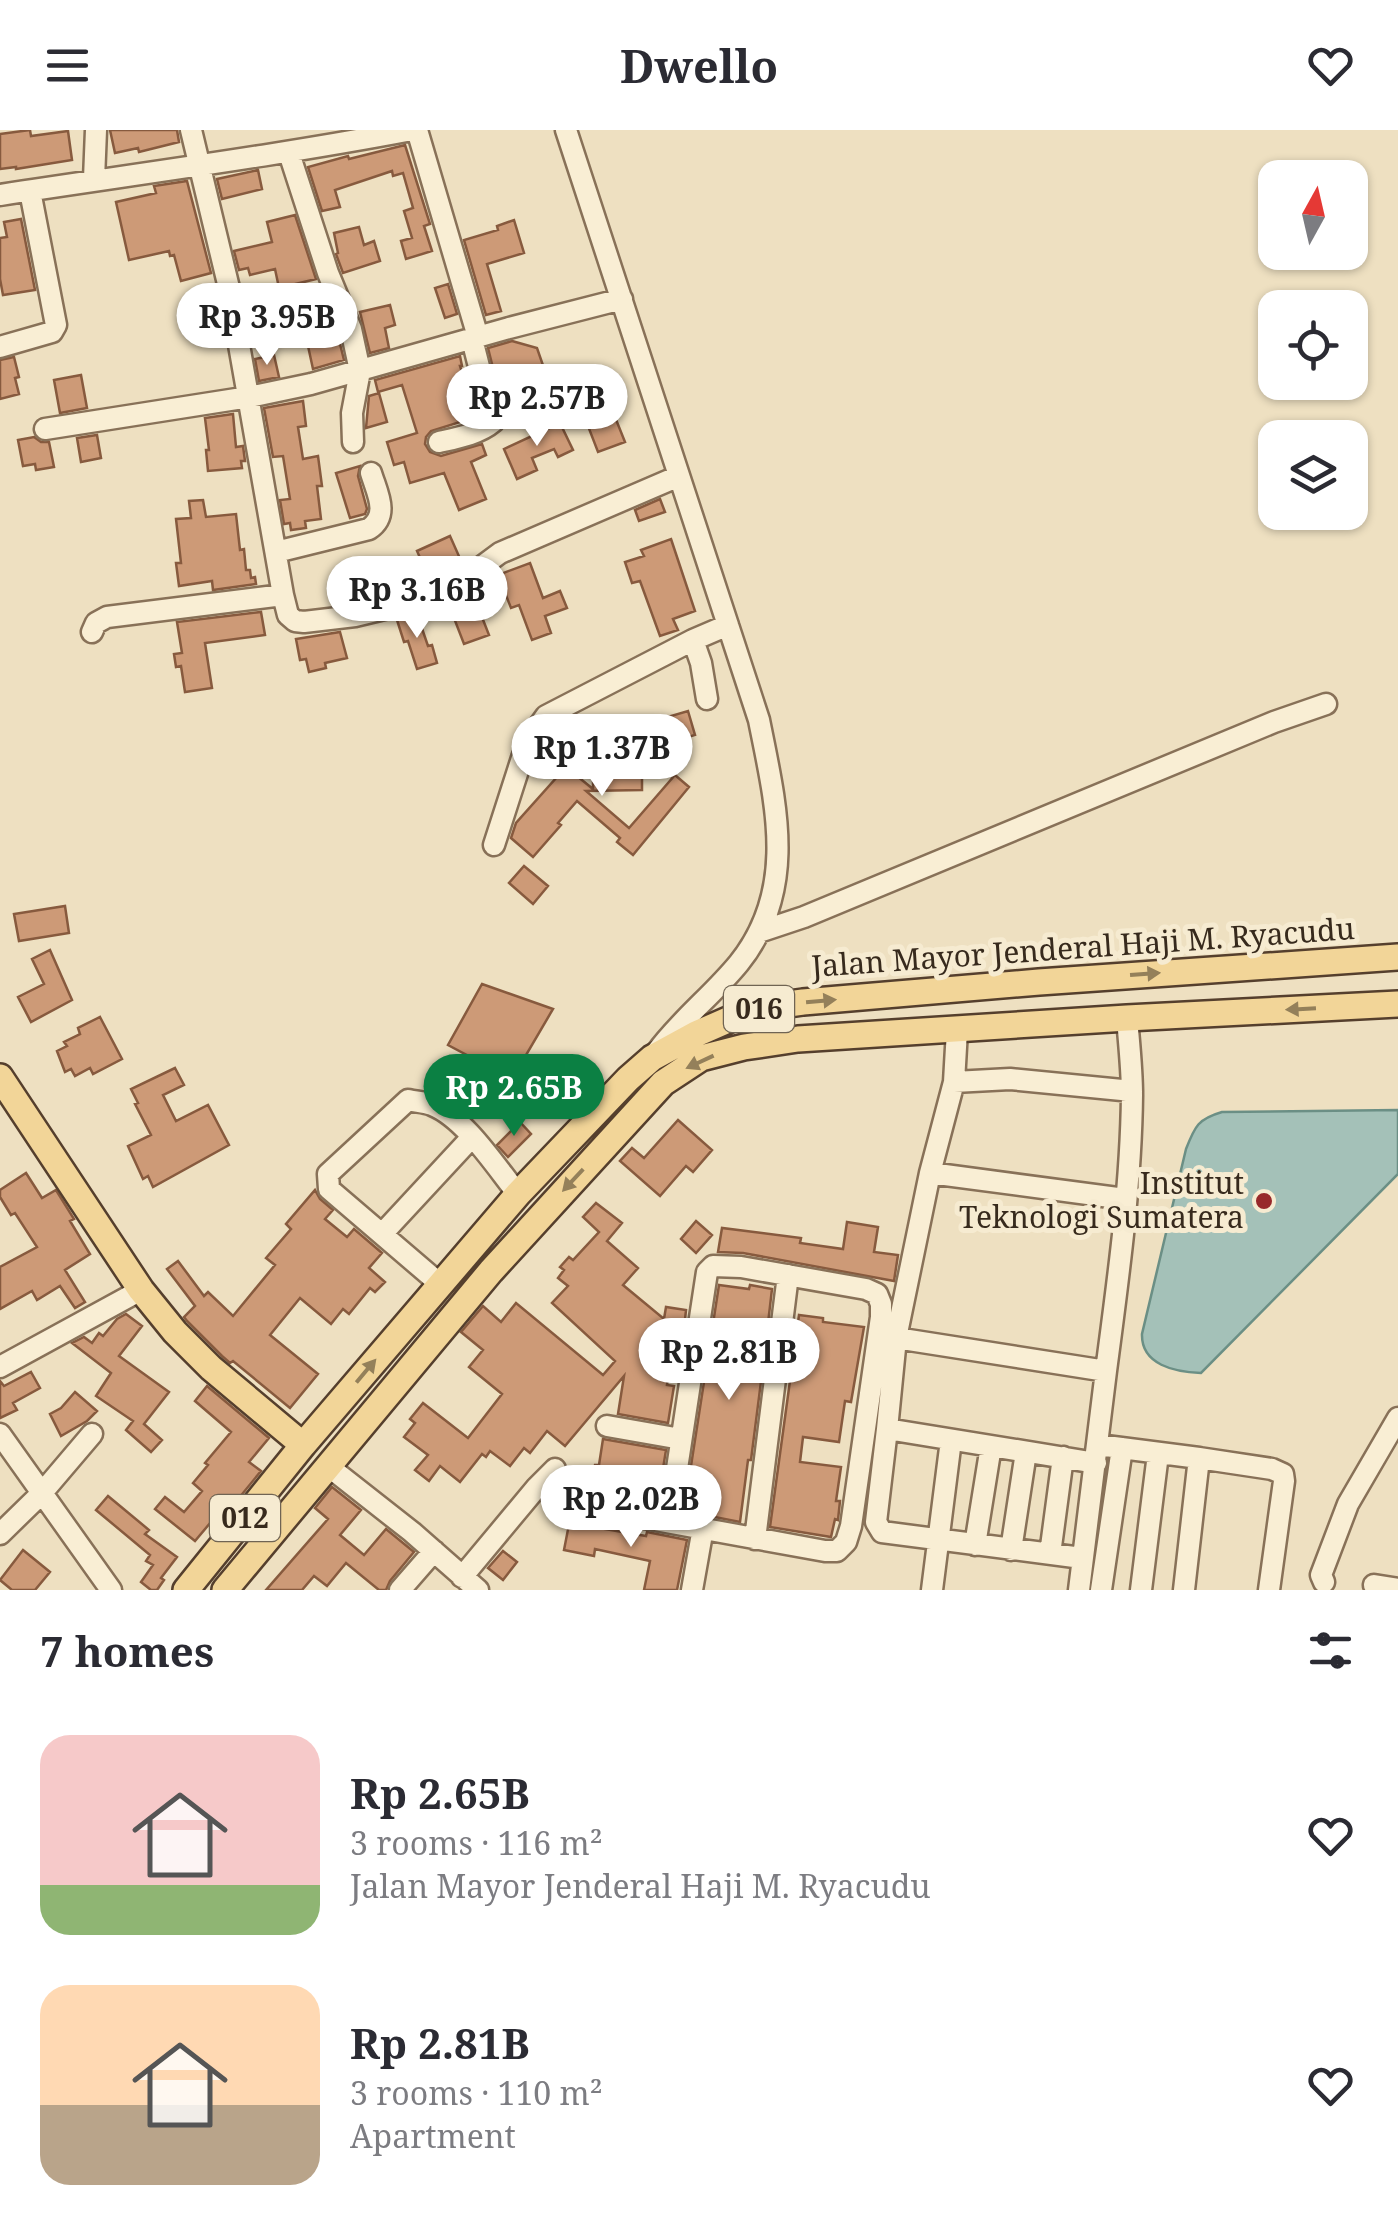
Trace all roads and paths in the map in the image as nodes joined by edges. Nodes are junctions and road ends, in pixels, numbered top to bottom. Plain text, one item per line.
1 (96, 130) edge
2 (191, 130) edge
3 (413, 130) edge
4 (566, 130) edge
5 (288, 153) junction
6 (198, 164) junction
7 (94, 179) junction
8 (30, 190) junction
9 (0, 195) edge
10 (622, 299) junction
11 (475, 338) junction
12 (0, 347) edge
13 (360, 371) junction
14 (249, 398) junction
15 (45, 429) dead end
16 (352, 442) dead end
17 (439, 442) dead end
18 (371, 474) dead end
19 (680, 476) junction
20 (276, 552) junction
21 (283, 595) junction
22 (728, 625) junction
23 (92, 632) dead end
24 (693, 640) junction
25 (707, 699) dead end
26 (1326, 704) dead end
27 (494, 846) dead end
28 (760, 932) junction
29 (1398, 957) edge
30 (724, 980) junction
31 (1398, 1004) edge
32 (753, 1010) junction
33 (1128, 1018) junction
34 (957, 1030) junction
35 (652, 1058) junction
36 (954, 1082) junction
37 (4, 1090) edge
38 (1132, 1091) junction
39 (472, 1137) junction
40 (930, 1173) junction
41 (518, 1194) junction
42 (1125, 1199) junction
43 (541, 1214) junction
44 (382, 1234) junction
45 (788, 1275) junction
46 (440, 1284) junction
47 (141, 1290) junction
48 (896, 1338) junction
49 (0, 1367) edge
50 (1106, 1371) junction
51 (1398, 1418) edge
52 (607, 1426) dead end
53 (887, 1430) junction
54 (0, 1434) edge
55 (92, 1434) dead end
56 (681, 1438) junction
57 (951, 1440) junction
58 (303, 1446) junction
59 (991, 1446) junction
60 (1122, 1448) junction
61 (1026, 1452) junction
62 (1097, 1454) junction
63 (1158, 1454) junction
64 (1062, 1458) junction
65 (1199, 1458) junction
66 (328, 1466) junction
67 (555, 1469) dead end
68 (40, 1494) junction
69 (606, 1511) dead end
70 (669, 1521) junction
71 (703, 1528) junction
72 (0, 1534) edge
73 (755, 1539) junction
74 (938, 1541) junction
75 (975, 1545) junction
76 (1012, 1550) junction
77 (434, 1551) junction
78 (1050, 1554) junction
79 (1082, 1558) junction
80 (1324, 1582) dead end
81 (470, 1584) edge
82 (1374, 1586) dead end
83 (1398, 1589) edge
84 (110, 1590) edge
85 (186, 1590) edge
86 (226, 1590) edge
87 (400, 1590) edge
88 (692, 1590) edge
89 (932, 1590) edge
90 (1079, 1590) edge
91 (1101, 1590) edge
92 (1142, 1590) edge
93 (1184, 1590) edge
94 (1269, 1590) edge

1 - 7 street
2 - 6 street
3 - 5 street
3 - 11 street
4 - 10 street
5 - 6 street
5 - 13 street
6 - 7 street
6 - 14 street
7 - 8 street
8 - 9 street
8 - 12 street
10 - 11 street
10 - 19 street
11 - 13 street
11 - 17 street
13 - 14 street
13 - 16 street
14 - 15 street
14 - 20 street
18 - 20 street
19 - 21 street
19 - 22 street
20 - 21 street
21 - 23 street
22 - 24 street
22 - 28 street
24 - 25 street
24 - 27 street
26 - 28 street
28 - 30 street
32 -> 29 main road, Jalan Mayor Jenderal Haji M. Ryacudu / 016
30 - 32 street
30 - 35 street
31 -> 33 main road, 016
32 - 35 main road, Jalan Mayor Jenderal Haji M. Ryacudu / 016
33 - 34 main road, 016
33 - 38 street
34 - 36 street
34 -> 43 main road, 016
35 - 41 main road, Jalan Mayor Jenderal Haji M. Ryacudu / 016
36 - 38 street
36 - 40 street
37 - 47 main road
38 - 42 street
39 - 41 street
39 - 44 street
39 - 44 street
40 - 42 street
40 - 48 street
41 - 43 main road
41 - 46 main road, Jalan Mayor Jenderal Haji M. Ryacudu / 016
42 - 50 street
43 - 66 main road, 016
44 - 46 street
45 - 56 street
45 - 73 street
45 - 73 street
58 -> 46 main road, Jalan Mayor Jenderal Haji M. Ryacudu / 016
47 - 49 street
47 - 58 main road
48 - 50 street
48 - 53 street
50 - 62 street
51 - 80 street
52 - 56 street
53 - 57 street
53 - 74 street
54 - 68 street
55 - 68 street
56 - 70 street
57 - 59 street
57 - 74 street
58 - 85 main road, Jalan Mayor Jenderal Haji M. Ryacudu / 012
59 - 61 street
59 - 75 street
60 - 62 street
60 - 63 street
60 - 91 street
61 - 64 street
61 - 76 street
62 - 64 street
62 - 79 street
63 - 65 street
63 - 92 street
64 - 78 street
65 - 93 street
65 - 94 street
66 - 77 street
66 - 86 main road, 012
67 - 81 street
68 - 72 street
68 - 84 street
69 - 70 street
70 - 71 street
71 - 73 street
71 - 88 street
74 - 75 street
74 - 89 street
75 - 76 street
76 - 78 street
77 - 81 street
77 - 87 street
78 - 79 street
79 - 90 street
82 - 83 street

